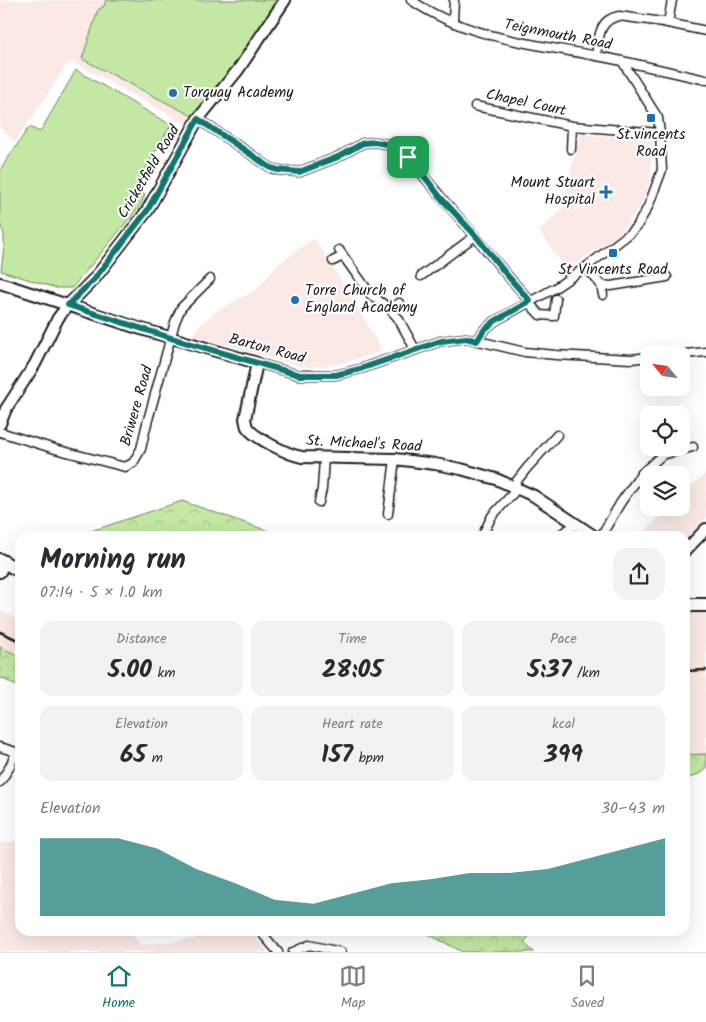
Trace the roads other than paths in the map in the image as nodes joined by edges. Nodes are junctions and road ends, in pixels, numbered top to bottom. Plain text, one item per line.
1 (285, 0) edge
2 (411, 0) edge
3 (454, 0) edge
4 (672, 0) edge
5 (453, 22) junction
6 (668, 23) junction
7 (706, 32) edge
8 (596, 56) junction
9 (622, 61) junction
10 (706, 80) edge
11 (475, 106) dead end
12 (198, 119) junction
13 (572, 126) junction
14 (660, 133) junction
15 (571, 149) dead end
16 (476, 236) junction
17 (333, 260) dead end
18 (586, 267) junction
19 (421, 276) dead end
20 (667, 277) dead end
21 (210, 279) dead end
22 (0, 283) edge
23 (601, 285) junction
24 (603, 296) dead end
25 (556, 299) dead end
26 (529, 302) junction
27 (399, 303) dead end
28 (68, 305) junction
29 (390, 309) junction
30 (171, 338) junction
31 (477, 341) junction
32 (415, 349) junction
33 (706, 352) edge
34 (690, 354) edge
35 (640, 358) edge
36 (257, 363) junction
37 (0, 424) edge
38 (0, 432) edge
39 (557, 435) dead end
40 (692, 447) dead end
41 (324, 458) junction
42 (395, 459) junction
43 (515, 488) junction
44 (318, 502) dead end
45 (388, 514) dead end
46 (577, 524) junction
47 (706, 529) edge
48 (484, 531) edge
49 (565, 531) edge
50 (587, 531) edge
51 (604, 531) edge
52 (690, 546) edge
53 (1, 565) edge
54 (15, 569) edge
55 (706, 605) edge
56 (690, 606) edge
57 (0, 747) edge
58 (15, 752) edge
59 (15, 758) edge
60 (0, 782) edge
61 (264, 936) edge
62 (278, 952) edge
63 (293, 952) edge
64 (341, 952) edge

1 - 12 street, Cricketfield Road
2 - 5 street, Teignmouth Road
3 - 5 street
4 - 6 street
5 - 8 street, Teignmouth Road
6 - 7 street
6 - 8 street
8 - 9 street, Teignmouth Road
9 - 10 street, Teignmouth Road
9 - 14 street
11 - 13 street, Chapel Court
12 - 16 street
12 - 28 street, Cricketfield Road
13 - 14 street, Chapel Court
13 - 15 street, Chapel Court
14 - 18 street
16 - 19 street
16 - 26 street
17 - 29 street
18 - 23 street
18 - 26 street
20 - 23 street
21 - 30 street, Briwere Road
22 - 28 street, Barton Road
23 - 24 street
25 - 26 street
26 - 31 street
27 - 29 street
28 - 30 street, Barton Road
28 - 37 street, Cricketfield Road
29 - 32 street
30 - 36 street, Barton Road
30 - 38 street, Briwere Road
31 - 32 street, Barton Road
31 - 35 street, Barton Road
32 - 36 street, Barton Road
33 - 34 street
36 - 41 street, St. Michael's Road
39 - 43 street
40 - 51 street
41 - 42 street, St. Michael's Road
41 - 44 street
42 - 43 street, St. Michael's Road
42 - 45 street
43 - 46 street, St. Michael's Road
43 - 48 street
46 - 49 street
46 - 50 street, St. Michael's Road
47 - 52 street
53 - 54 main road
55 - 56 main road
57 - 58 street
59 - 60 street
61 - 62 street
63 - 64 street

